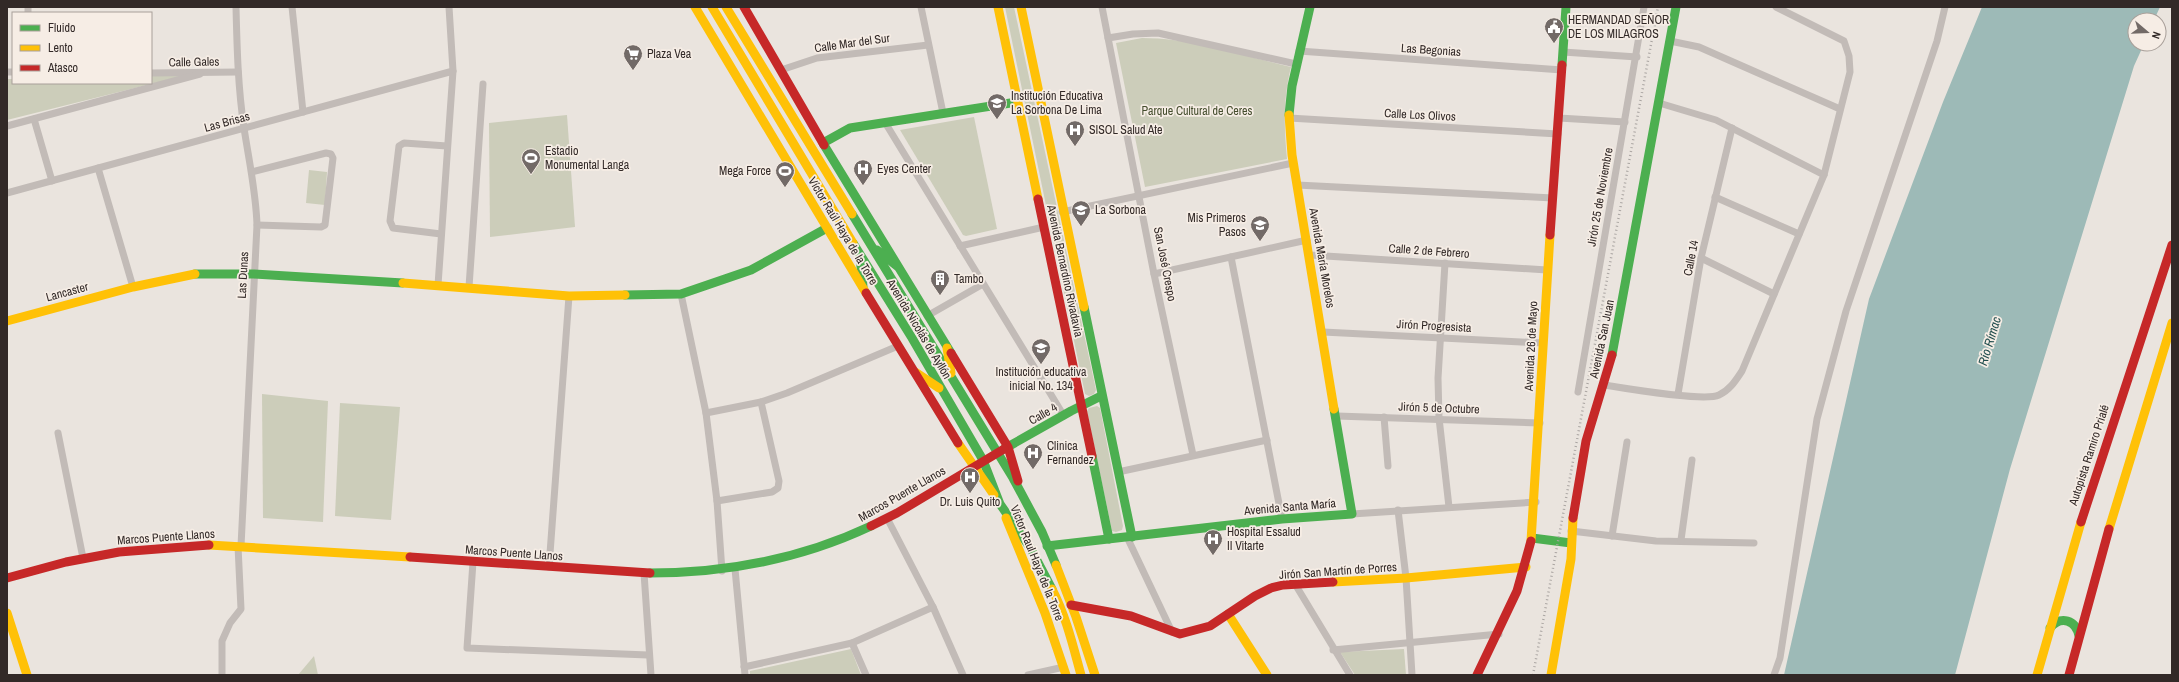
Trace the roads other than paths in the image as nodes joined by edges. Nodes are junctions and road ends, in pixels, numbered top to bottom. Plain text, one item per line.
1 (236, 7) edge
2 (292, 7) edge
3 (449, 7) edge
4 (695, 7) edge
5 (712, 7) edge
6 (726, 7) edge
7 (744, 7) edge
8 (921, 7) edge
9 (998, 7) edge
10 (1021, 7) edge
11 (1102, 7) edge
12 (1310, 7) edge
13 (1566, 7) edge
14 (1644, 7) edge
15 (1676, 7) edge
16 (1776, 7) edge
17 (1945, 7) edge
18 (1108, 38) junction
19 (1670, 41) junction
20 (928, 45) junction
21 (1299, 51) junction
22 (1563, 52) junction
23 (1637, 57) junction
24 (1296, 64) junction
25 (781, 70) junction
26 (1562, 70) junction
27 (453, 71) junction
28 (238, 72) junction
29 (152, 73) edge
30 (200, 74) junction
31 (483, 84) dead end
32 (1017, 102) junction
33 (1659, 103) junction
34 (1840, 109) junction
35 (303, 112) junction
36 (944, 113) junction
37 (1289, 118) junction
38 (1559, 118) junction
39 (34, 119) junction
40 (1625, 122) junction
41 (886, 124) junction
42 (7, 126) edge
43 (1732, 128) junction
44 (244, 129) junction
45 (1553, 134) junction
46 (822, 143) junction
47 (447, 146) junction
48 (1294, 163) junction
49 (98, 168) junction
50 (252, 172) junction
51 (1824, 175) junction
52 (52, 181) junction
53 (1297, 185) junction
54 (7, 193) edge
55 (1140, 194) junction
56 (1715, 197) junction
57 (1553, 198) junction
58 (1062, 212) junction
59 (257, 225) junction
60 (1044, 227) junction
61 (827, 228) junction
62 (441, 234) junction
63 (1799, 234) junction
64 (1307, 240) junction
65 (2172, 245) edge
66 (871, 246) junction
67 (960, 246) junction
68 (859, 253) junction
69 (1310, 255) junction
70 (1231, 257) junction
71 (1701, 258) junction
72 (1445, 263) junction
73 (897, 266) junction
74 (1548, 270) junction
75 (254, 274) junction
76 (1154, 274) junction
77 (983, 284) junction
78 (438, 285) junction
79 (133, 287) junction
80 (469, 287) junction
81 (863, 287) junction
82 (681, 294) junction
83 (1774, 294) junction
84 (569, 296) junction
85 (928, 316) junction
86 (7, 321) edge
87 (2172, 323) edge
88 (1323, 332) junction
89 (1441, 337) junction
90 (1544, 343) junction
91 (898, 346) junction
92 (947, 348) junction
93 (914, 372) junction
94 (952, 380) junction
95 (1604, 385) junction
96 (940, 389) junction
97 (1578, 392) dead end
98 (1678, 394) junction
99 (1101, 396) junction
100 (761, 402) junction
101 (1080, 404) junction
102 (706, 413) junction
103 (1064, 416) junction
104 (1337, 416) junction
105 (1384, 417) junction
106 (1440, 418) junction
107 (1540, 423) junction
108 (58, 433) dead end
109 (1267, 440) junction
110 (1627, 442) dead end
111 (1008, 447) junction
112 (996, 453) junction
113 (1193, 455) junction
114 (983, 460) junction
115 (1692, 460) dead end
116 (972, 466) junction
117 (1388, 466) dead end
118 (1118, 472) junction
119 (1019, 485) junction
120 (718, 501) junction
121 (1536, 502) junction
122 (1000, 504) junction
123 (1449, 507) junction
124 (1398, 510) junction
125 (1352, 514) junction
126 (887, 518) junction
127 (1282, 519) junction
128 (1571, 531) junction
129 (1612, 536) junction
130 (1129, 537) junction
131 (1532, 538) junction
132 (1109, 540) junction
133 (1681, 540) junction
134 (1571, 542) junction
135 (1754, 543) dead end
136 (240, 546) junction
137 (1047, 546) junction
138 (83, 558) junction
139 (473, 562) junction
140 (549, 567) junction
141 (1526, 568) junction
142 (735, 569) junction
143 (722, 571) junction
144 (644, 573) junction
145 (7, 578) edge
146 (1406, 578) junction
147 (1295, 584) junction
148 (1071, 605) junction
149 (933, 607) junction
150 (7, 613) edge
151 (1228, 614) junction
152 (2050, 628) junction
153 (1172, 632) junction
154 (1498, 634) junction
155 (2079, 636) junction
156 (1411, 642) junction
157 (852, 643) junction
158 (1333, 650) junction
159 (648, 655) junction
160 (744, 667) junction
161 (1065, 671) edge
162 (27, 675) edge
163 (222, 675) edge
164 (650, 675) edge
165 (745, 675) edge
166 (866, 675) edge
167 (963, 675) edge
168 (1028, 675) edge
169 (1081, 675) edge
170 (1095, 675) edge
171 (1267, 675) edge
172 (1350, 675) edge
173 (1412, 675) edge
174 (1477, 675) edge
175 (1551, 675) edge
176 (1774, 675) edge
177 (2037, 675) edge
178 (2069, 675) edge

1 - 28 street, Las Dunas
2 - 35 street
3 - 27 street
4 - 61 main road, Víctor Raúl Haya de la Torre
5 - 68 main road, Avenida Nicolás de Ayllón
6 - 66 main road, Avenida Nicolás de Ayllón
7 - 25 main road
8 - 20 street
9 - 32 main road, Avenida Bernardino Rivadavia
10 - 58 main road, Avenida Bernardino Rivadavia
11 - 18 street, San José Crespo
12 - 21 main road, Avenida María Morelos
13 - 22 main road, Avenida 26 de Mayo
14 - 23 street, Jirón 25 de Noviembre
15 - 19 main road, Avenida San Juan
16 - 34 street
17 - 176 street
18 - 24 street
18 - 55 street, San José Crespo
19 - 33 main road, Avenida San Juan
19 - 34 street
20 - 25 street, Calle Mar del Sur
20 - 36 street
21 - 24 main road, Avenida María Morelos
21 - 26 street, Las Begonias
22 - 23 street
22 - 26 main road, Avenida 26 de Mayo
23 - 40 street, Jirón 25 de Noviembre
24 - 37 main road, Avenida María Morelos
25 - 46 main road
26 - 38 main road, Avenida 26 de Mayo
27 - 35 street, Las Brisas
27 - 47 street
28 - 30 street, Calle Gales
28 - 44 street, Las Dunas
29 - 30 street, Calle Gales
30 - 39 street
31 - 80 street
32 - 36 main road
32 - 60 main road, Avenida Bernardino Rivadavia
33 - 43 street
33 - 95 main road, Avenida San Juan
34 - 51 street
35 - 44 street, Las Brisas
36 - 41 main road
37 - 45 street, Calle Los Olivos
37 - 48 main road, Avenida María Morelos
38 - 40 street
38 - 45 main road, Avenida 26 de Mayo
39 - 42 street
39 - 52 street
40 - 97 street, Jirón 25 de Noviembre
41 - 46 main road
41 - 67 street
43 - 51 street
43 - 56 street, Calle 14
44 - 49 street, Las Brisas
44 - 50 street, Las Dunas
45 - 57 main road, Avenida 26 de Mayo
46 - 73 main road
47 - 62 street
47 - 62 street
48 - 53 main road, Avenida María Morelos
48 - 55 street
49 - 52 street, Las Brisas
49 - 79 street
50 - 59 street, Las Dunas
50 - 59 street
51 - 63 street
52 - 54 street, Las Brisas
53 - 57 street
53 - 64 main road, Avenida María Morelos
55 - 58 street
55 - 76 street, San José Crespo
56 - 63 street
56 - 71 street, Calle 14
57 - 74 main road, Avenida 26 de Mayo
58 - 99 main road, Avenida Bernardino Rivadavia
59 - 75 street, Las Dunas
60 - 67 street
60 - 101 main road, Avenida Bernardino Rivadavia
61 - 81 main road, Víctor Raúl Haya de la Torre
61 - 82 main road, Lancaster
62 - 78 street
63 - 83 street
64 - 69 main road, Avenida María Morelos
64 - 70 street
65 - 152 main road, Autopista Ramiro Prialé
66 - 73 main road
66 - 94 main road, Avenida Nicolás de Ayllón
67 - 77 street
68 - 81 main road
68 - 96 main road, Avenida Nicolás de Ayllón
69 - 72 street, Calle 2 de Febrero
69 - 88 main road, Avenida María Morelos
70 - 76 street
70 - 109 street
71 - 83 street
71 - 98 street, Calle 14
72 - 74 street, Calle 2 de Febrero
72 - 89 street
73 - 85 main road
74 - 90 main road, Avenida 26 de Mayo
75 - 78 main road, Lancaster
75 - 79 main road, Lancaster
75 - 136 street, Las Dunas
76 - 113 street, San José Crespo
77 - 85 street
77 - 103 street
78 - 80 main road, Lancaster
79 - 86 main road, Lancaster
80 - 84 main road, Lancaster
81 - 91 main road, Víctor Raúl Haya de la Torre
82 - 84 main road, Lancaster
82 - 102 street
83 - 98 street
84 - 140 street
85 - 92 main road
87 - 155 main road
88 - 89 street, Jirón Progresista
88 - 104 main road, Avenida María Morelos
89 - 90 street, Jirón Progresista
89 - 106 street
90 - 107 main road, Avenida 26 de Mayo
91 - 93 main road, Víctor Raúl Haya de la Torre
91 - 100 street
92 - 94 main road
92 - 111 main road
93 - 96 main road
93 - 116 main road, Víctor Raúl Haya de la Torre
94 - 112 main road, Avenida Nicolás de Ayllón
95 - 98 street
95 - 128 main road, Avenida San Juan
96 - 114 main road, Avenida Nicolás de Ayllón
99 - 101 main road, Calle 4
99 - 118 main road, Avenida Bernardino Rivadavia
100 - 102 street
100 - 120 street
101 - 103 main road, Calle 4
101 - 132 main road, Avenida Bernardino Rivadavia
102 - 120 street
103 - 111 main road, Calle 4
104 - 105 street, Jirón 5 de Octubre
104 - 125 main road, Avenida María Morelos
105 - 106 street, Jirón 5 de Octubre
105 - 117 street
106 - 107 street, Jirón 5 de Octubre
106 - 123 street
107 - 121 main road, Avenida 26 de Mayo
108 - 138 street
109 - 113 street
109 - 127 street
110 - 129 street
111 - 112 main road, Calle 4
111 - 119 main road, Victor Raul Haya de la Torre
112 - 114 main road, Marcos Puente Llanos
112 - 119 main road, Avenida Nicolás de Ayllón
113 - 118 street
114 - 116 main road, Marcos Puente Llanos
114 - 122 main road, Avenida Nicolás de Ayllón
115 - 133 street
116 - 122 main road, Victor Raul Haya de la Torre
116 - 126 main road, Marcos Puente Llanos
118 - 130 main road, Avenida Bernardino Rivadavia
119 - 137 main road, Avenida Nicolás de Ayllón
120 - 143 street
121 - 123 street, Avenida Santa María
121 - 131 main road, Avenida 26 de Mayo
122 - 161 main road, Victor Raul Haya de la Torre
122 - 169 main road, Avenida Nicolás de Ayllón
123 - 124 street, Avenida Santa María
124 - 125 street, Avenida Santa María
124 - 146 street
125 - 127 main road, Avenida Santa María
126 - 142 main road, Marcos Puente Llanos
126 - 149 street
127 - 130 main road, Avenida Santa María
128 - 129 street
128 - 134 main road, Avenida San Juan
129 - 133 street
130 - 132 main road, Avenida Santa María
130 - 153 street
131 - 134 main road
131 - 141 main road, Avenida 26 de Mayo
132 - 137 main road, Avenida Santa María
133 - 135 street
134 - 175 main road, Avenida San Juan
136 - 138 main road, Marcos Puente Llanos
136 - 139 main road, Marcos Puente Llanos
136 - 163 street, Las Dunas
137 - 148 main road, Avenida Nicolás de Ayllón
138 - 145 main road, Marcos Puente Llanos
139 - 140 main road, Marcos Puente Llanos
139 - 159 street
140 - 144 main road, Marcos Puente Llanos
141 - 146 main road, Jirón San Martín de Porres
141 - 154 main road, Avenida 26 de Mayo
142 - 143 main road, Marcos Puente Llanos
142 - 160 street
143 - 144 main road, Marcos Puente Llanos
144 - 159 street
146 - 147 main road, Jirón San Martín de Porres
146 - 156 street
147 - 151 main road, Jirón San Martín de Porres
147 - 158 street
148 - 153 main road, Jirón San Martín de Porres
148 - 170 main road, Avenida Nicolás de Ayllón
149 - 157 street
149 - 167 street
150 - 162 main road
151 - 153 main road, Jirón San Martín de Porres
151 - 171 main road
152 - 155 main road
152 - 177 main road, Autopista Ramiro Prialé
154 - 156 street
154 - 174 main road, Avenida 26 de Mayo
155 - 178 main road
156 - 158 street
156 - 173 street
157 - 160 street
157 - 166 street
158 - 172 street
159 - 164 street
160 - 165 street
161 - 168 street

